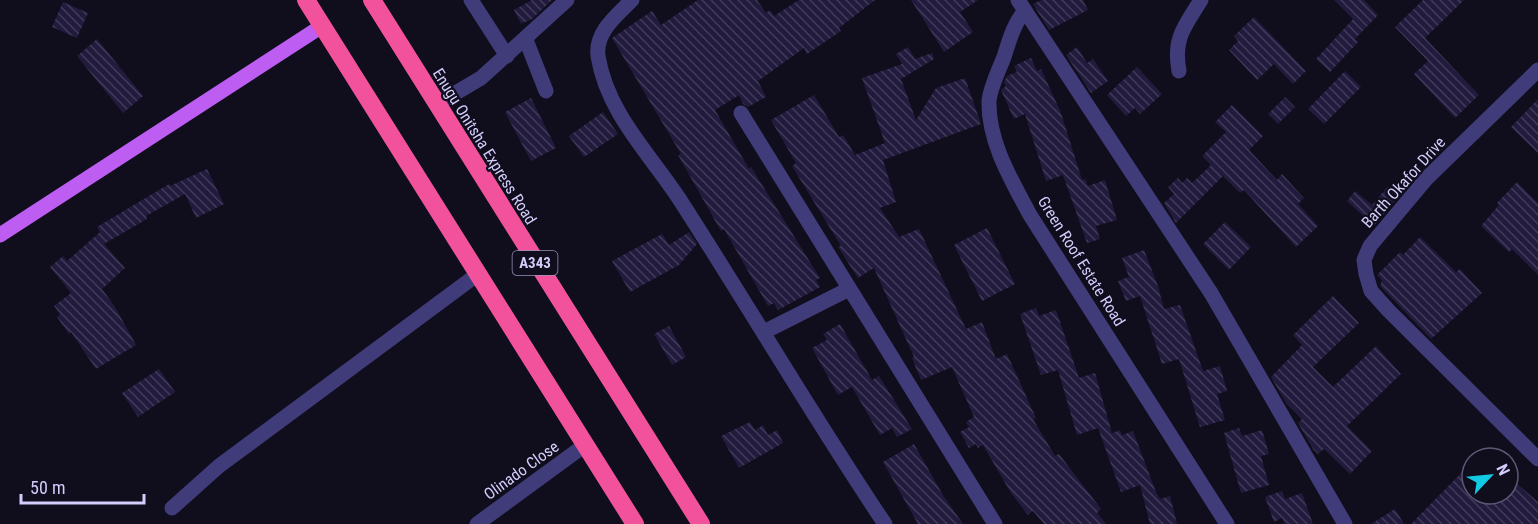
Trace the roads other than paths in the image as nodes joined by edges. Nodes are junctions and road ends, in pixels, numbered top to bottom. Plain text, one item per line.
1 (306, 0) edge
2 (372, 0) edge
3 (471, 0) edge
4 (567, 0) edge
5 (632, 0) edge
6 (1201, 0) edge
7 (1022, 5) edge
8 (322, 26) junction
9 (526, 40) junction
10 (507, 56) junction
11 (1538, 70) edge
12 (1179, 71) dead end
13 (546, 90) dead end
14 (437, 104) junction
15 (741, 112) dead end
16 (0, 235) edge
17 (478, 274) junction
18 (849, 289) junction
19 (764, 332) junction
20 (585, 445) junction
21 (1538, 459) edge
22 (172, 508) dead end
23 (477, 524) edge
24 (635, 524) edge
25 (701, 524) edge
26 (885, 524) edge
27 (994, 524) edge
28 (1227, 524) edge
29 (1345, 524) edge

1 - 8 highway
2 - 14 highway, Enugu Onitsha Express Road / A343
3 - 10 street
4 - 9 street
5 - 19 street
6 - 12 street
7 - 28 street, Green Roof Estate Road
7 - 29 street
8 - 16 main road
8 - 17 highway
9 - 10 street
9 - 13 street
10 - 14 street
11 - 21 street, Barth Okafor Drive
14 - 25 highway, Enugu Onitsha Express Road / A343
15 - 18 street
17 - 20 highway
17 - 22 street
18 - 19 street
18 - 27 street
19 - 26 street
20 - 23 street, Olinado Close
20 - 24 highway

